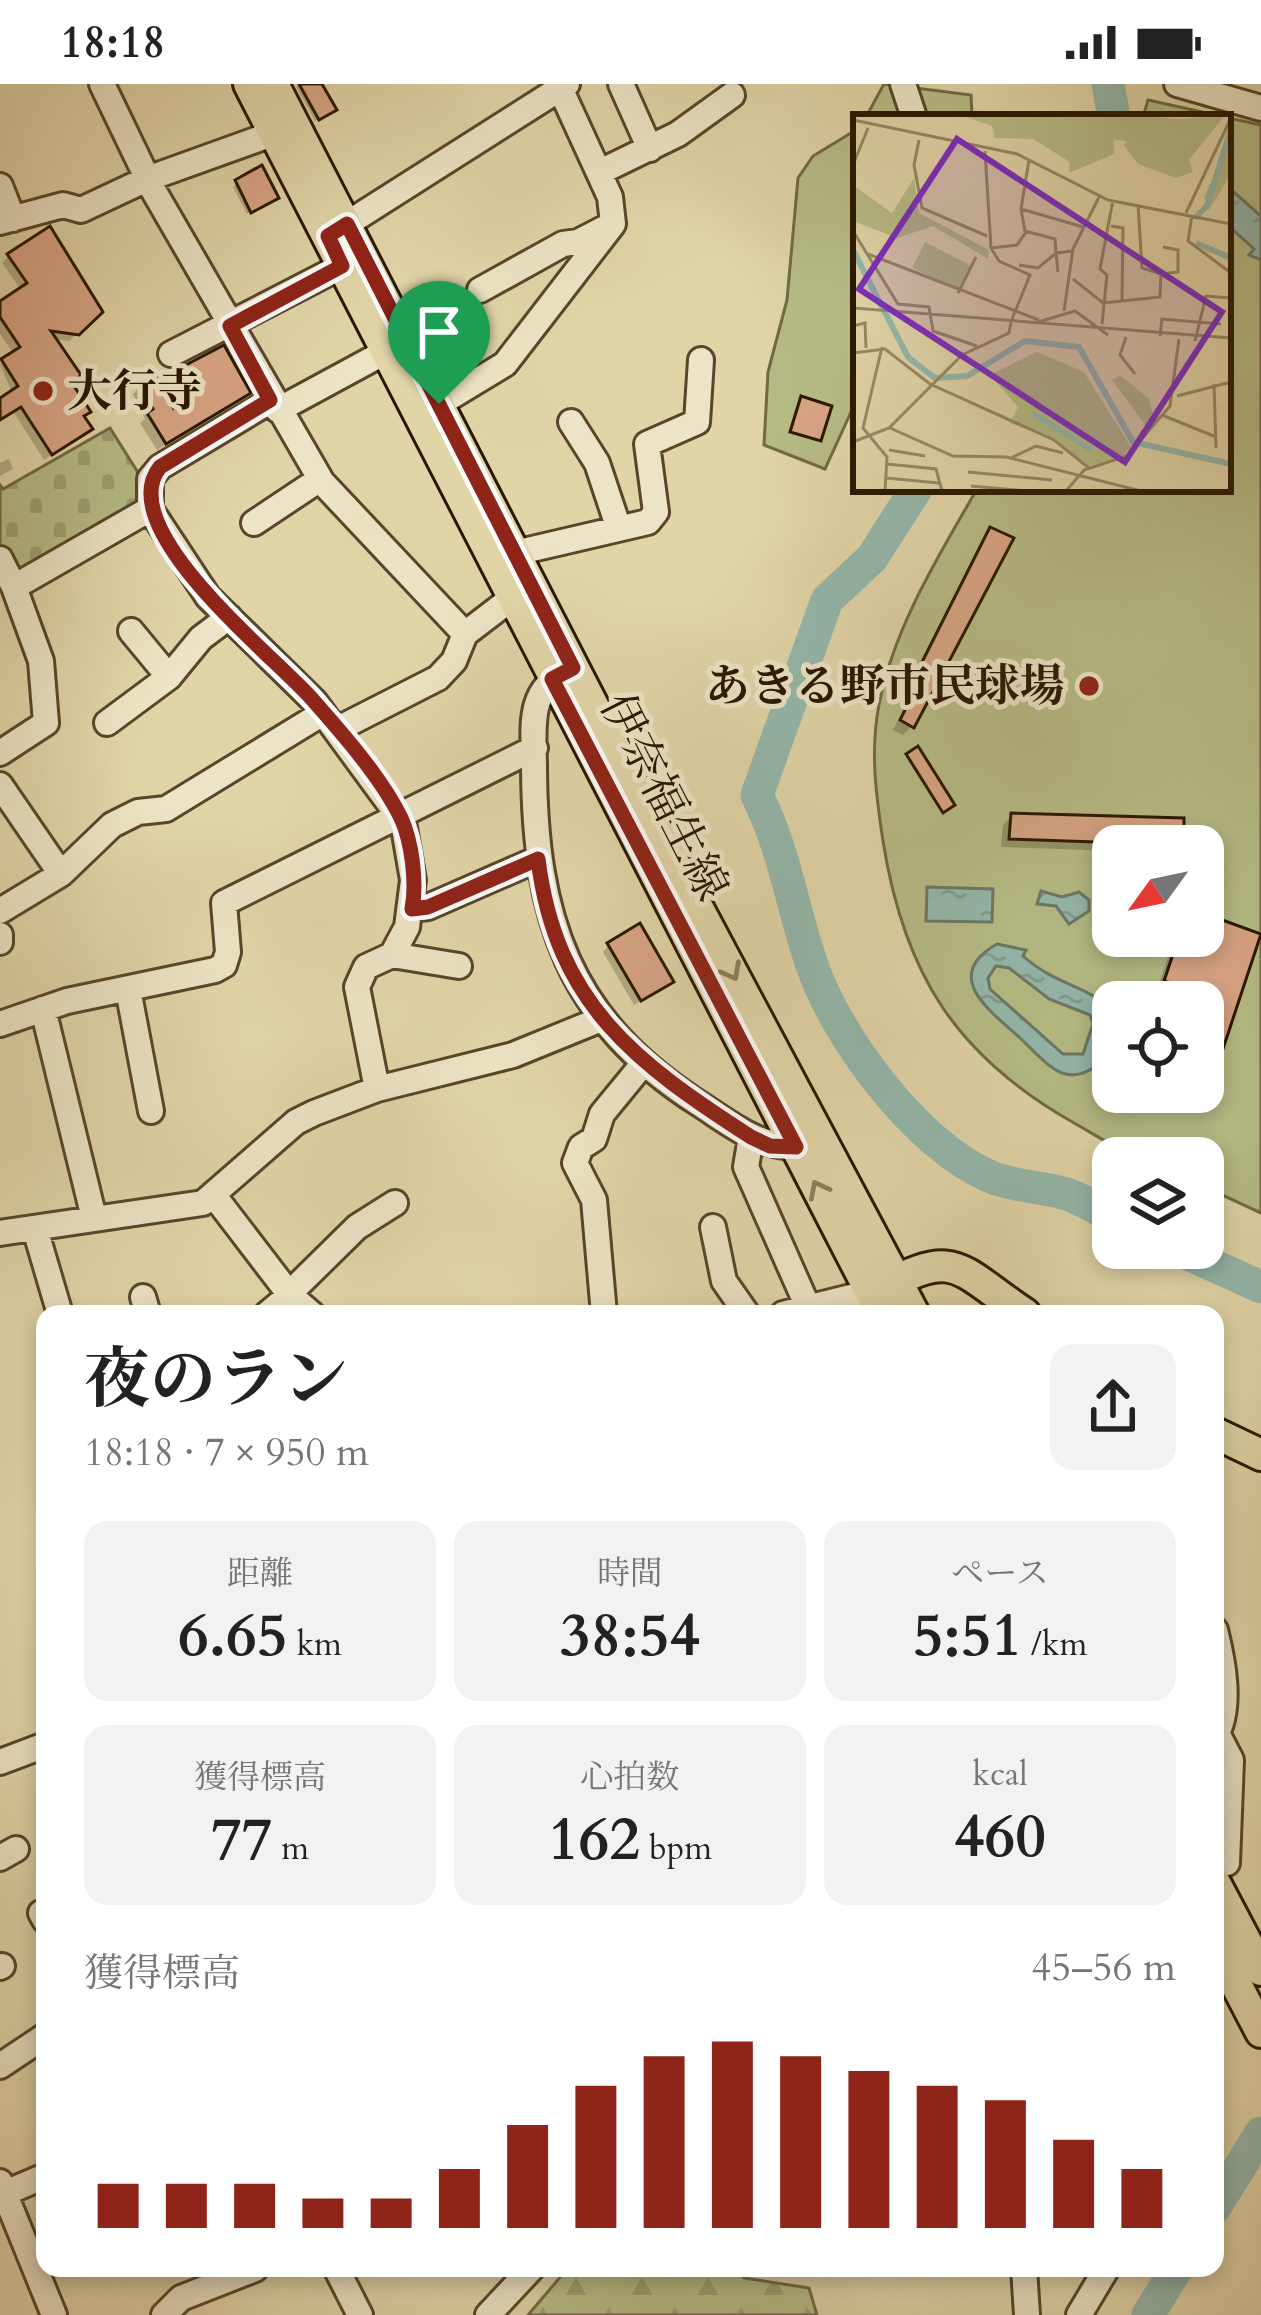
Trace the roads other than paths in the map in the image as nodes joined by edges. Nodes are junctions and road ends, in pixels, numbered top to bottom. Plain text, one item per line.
1 (102, 84) edge
2 (249, 84) edge
3 (274, 84) edge
4 (621, 84) edge
5 (903, 84) edge
6 (1177, 84) edge
7 (564, 86) edge
8 (732, 95) dead end
9 (1261, 108) edge
10 (913, 114) edge
11 (275, 133) junction
12 (650, 149) junction
13 (600, 172) junction
14 (147, 179) junction
15 (0, 186) edge
16 (7, 221) edge
17 (613, 224) junction
18 (338, 230) junction
19 (342, 266) junction
20 (480, 290) dead end
21 (230, 326) junction
22 (387, 351) junction
23 (171, 354) dead end
24 (701, 360) dead end
25 (439, 404) junction
26 (274, 405) junction
27 (571, 422) dead end
28 (320, 479) junction
29 (150, 509) junction
30 (254, 523) dead end
31 (618, 526) junction
32 (515, 553) junction
33 (0, 560) edge
34 (14, 587) junction
35 (512, 598) junction
36 (230, 617) junction
37 (131, 631) dead end
38 (465, 634) junction
39 (562, 673) junction
40 (170, 677) junction
41 (330, 721) junction
42 (107, 723) dead end
43 (535, 748) junction
44 (0, 753) edge
45 (0, 785) edge
46 (398, 813) junction
47 (538, 859) junction
48 (61, 874) junction
49 (412, 909) junction
50 (0, 910) edge
51 (392, 955) junction
52 (459, 966) dead end
53 (128, 989) junction
54 (43, 1009) junction
55 (599, 1020) junction
56 (0, 1024) edge
57 (643, 1064) junction
58 (377, 1089) junction
59 (152, 1111) dead end
60 (751, 1137) junction
61 (796, 1147) junction
62 (214, 1198) junction
63 (395, 1203) dead end
64 (94, 1218) junction
65 (713, 1227) dead end
66 (35, 1229) junction
67 (0, 1233) edge
68 (290, 1295) junction
69 (875, 1296) edge
70 (57, 1305) edge
71 (278, 1305) edge
72 (302, 1305) edge
73 (603, 1305) edge
74 (741, 1305) edge
75 (808, 1305) edge
76 (839, 1305) edge
77 (1010, 1305) edge
78 (1224, 1437) edge
79 (1261, 1455) edge
80 (36, 1748) edge
81 (1224, 1749) edge
82 (0, 1762) edge
83 (1224, 1839) edge
84 (1224, 1880) edge
85 (1224, 1961) edge
86 (1261, 1970) edge
87 (1261, 2032) edge
88 (36, 2042) edge
89 (0, 2066) edge
90 (36, 2179) edge
91 (2, 2188) edge
92 (9, 2231) edge
93 (36, 2258) edge
94 (43, 2277) edge
95 (235, 2277) edge
96 (341, 2277) edge
97 (524, 2277) edge
98 (1025, 2277) edge
99 (1102, 2277) edge
100 (54, 2315) edge
101 (164, 2315) edge
102 (360, 2315) edge
103 (488, 2315) edge
104 (1027, 2315) edge
105 (1079, 2315) edge

1 - 14 street
2 - 11 main road, 伊奈福生線
3 - 18 main road, 伊奈福生線
4 - 12 street
5 - 10 street
6 - 9 street
7 - 13 street
7 - 18 street
8 - 12 street
11 - 14 street
11 - 18 main road, 伊奈福生線
12 - 13 street
13 - 17 street
14 - 16 street
14 - 21 street
15 - 16 street
17 - 20 street
17 - 25 street
18 - 19 main road, 伊奈福生線
18 - 25 main road, 伊奈福生線
19 - 21 street
19 - 22 main road, 伊奈福生線
21 - 23 street
21 - 26 street
22 - 26 street
22 - 35 main road, 伊奈福生線
24 - 31 street
25 - 32 main road, 伊奈福生線
26 - 28 street
26 - 29 street
27 - 31 street
28 - 30 street
28 - 38 street
29 - 34 street
29 - 36 street
31 - 32 street
32 - 39 main road, 伊奈福生線
33 - 34 street
34 - 44 street
35 - 38 street
35 - 39 main road, 伊奈福生線
36 - 40 street
36 - 41 street
37 - 40 street
38 - 41 street
39 - 43 street
39 - 61 main road, 伊奈福生線
39 -> 69 main road, 伊奈福生線
40 - 42 street
41 - 46 street
41 - 48 street
43 - 46 street
43 - 47 street
45 - 48 street
46 - 49 street
46 - 53 street
47 - 49 street
47 - 55 street
48 - 50 street
49 - 51 street
51 - 52 street
51 - 58 street
53 - 54 street
53 - 59 street
54 - 56 street
54 - 64 street
55 - 57 street
55 - 58 street
57 - 60 street
57 - 73 street
58 - 62 street
60 - 61 street
60 - 75 street
69 -> 61 main road, 伊奈福生線
62 - 64 street
62 - 68 street
63 - 68 street
64 - 66 street
65 - 74 street
66 - 67 street
66 - 70 street
68 - 71 street
68 - 72 street
69 - 76 street
69 - 77 main road
78 - 79 main road
80 - 82 street
81 - 83 street
84 - 86 main road
85 - 87 main road
88 - 89 street
90 - 91 street
91 - 92 street
92 - 93 street
94 - 100 street
95 - 101 street
96 - 102 street
97 - 103 street
98 - 104 street
99 - 105 street

